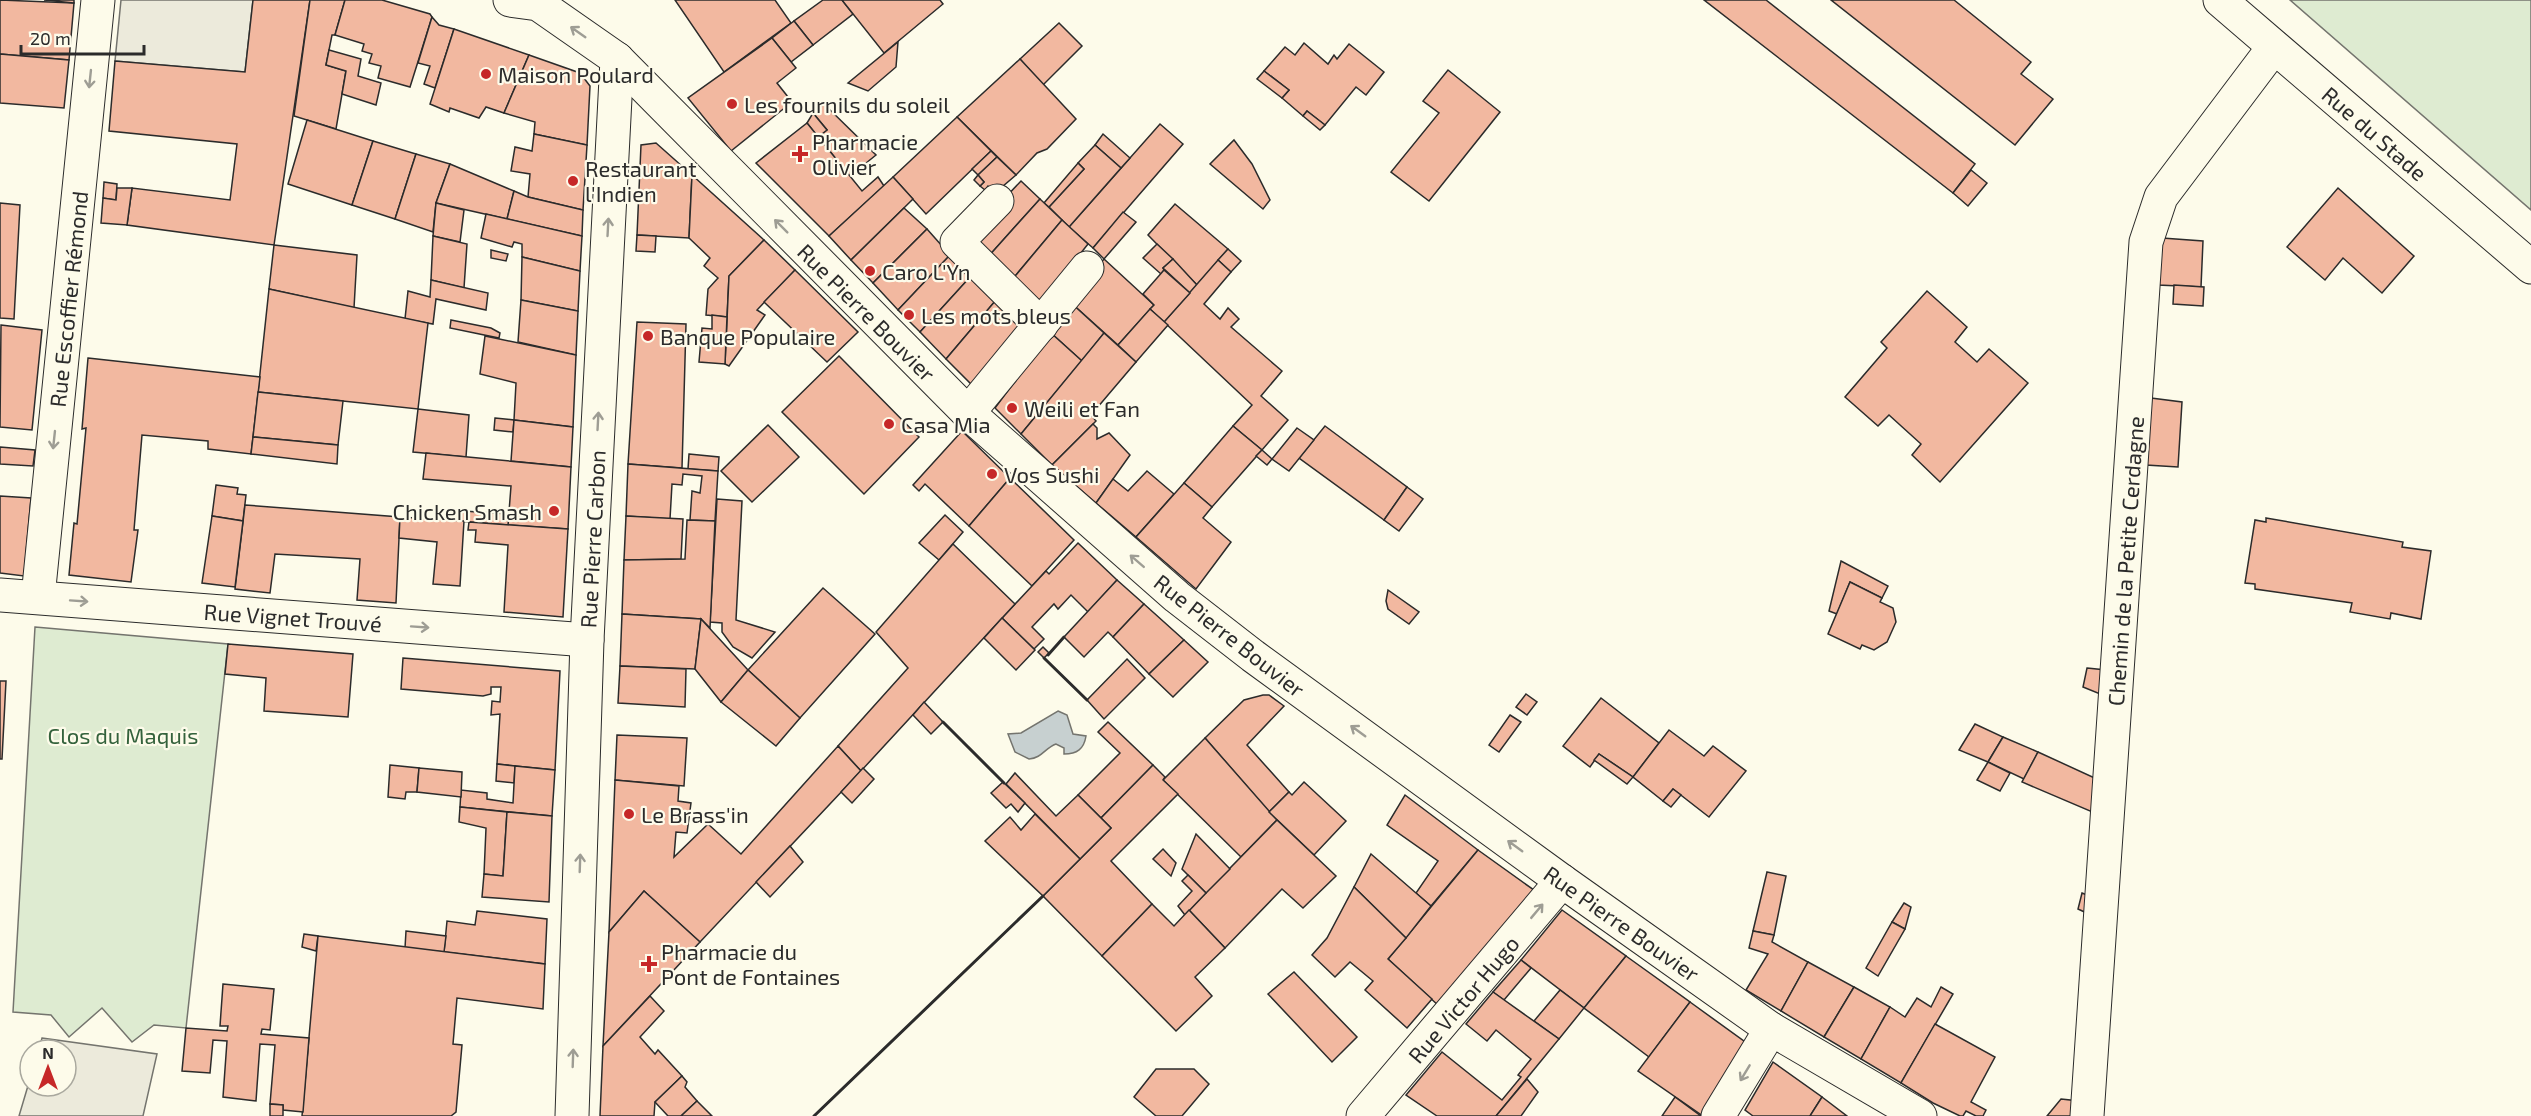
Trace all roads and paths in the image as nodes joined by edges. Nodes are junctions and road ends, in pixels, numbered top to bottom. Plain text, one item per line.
1 (98, 0) edge
2 (2220, 0) edge
3 (529, 1) edge
4 (2274, 46) junction
5 (617, 59) junction
6 (997, 201) dead end
7 (2531, 267) edge
8 (1087, 268) dead end
9 (1041, 325) junction
10 (968, 413) junction
11 (0, 595) edge
12 (38, 597) junction
13 (587, 640) junction
14 (1562, 881) junction
15 (1771, 1029) junction
16 (572, 1116) edge
17 (1363, 1116) edge
18 (1718, 1116) edge
19 (1920, 1116) edge
20 (2087, 1116) edge

1 -> 12 street, Rue Escoffier Rémond
2 - 4 street, Rue du Stade
5 -> 3 street
4 - 7 street, Rue du Stade
4 - 20 street, Chemin de la Petite Cerdagne
10 -> 5 street, Rue Pierre Bouvier
13 -> 5 street, Rue Pierre Carbon
6 - 9 street
8 - 9 street
9 - 10 street
14 -> 10 street, Rue Pierre Bouvier
11 - 12 street, Rue Vignet Trouvé
12 -> 13 street, Rue Vignet Trouvé
16 -> 13 street, Rue Pierre Carbon
14 - 15 street, Rue Pierre Bouvier
17 -> 14 street, Rue Victor Hugo
15 -> 18 street
15 - 19 street, Rue Pierre Bouvier

